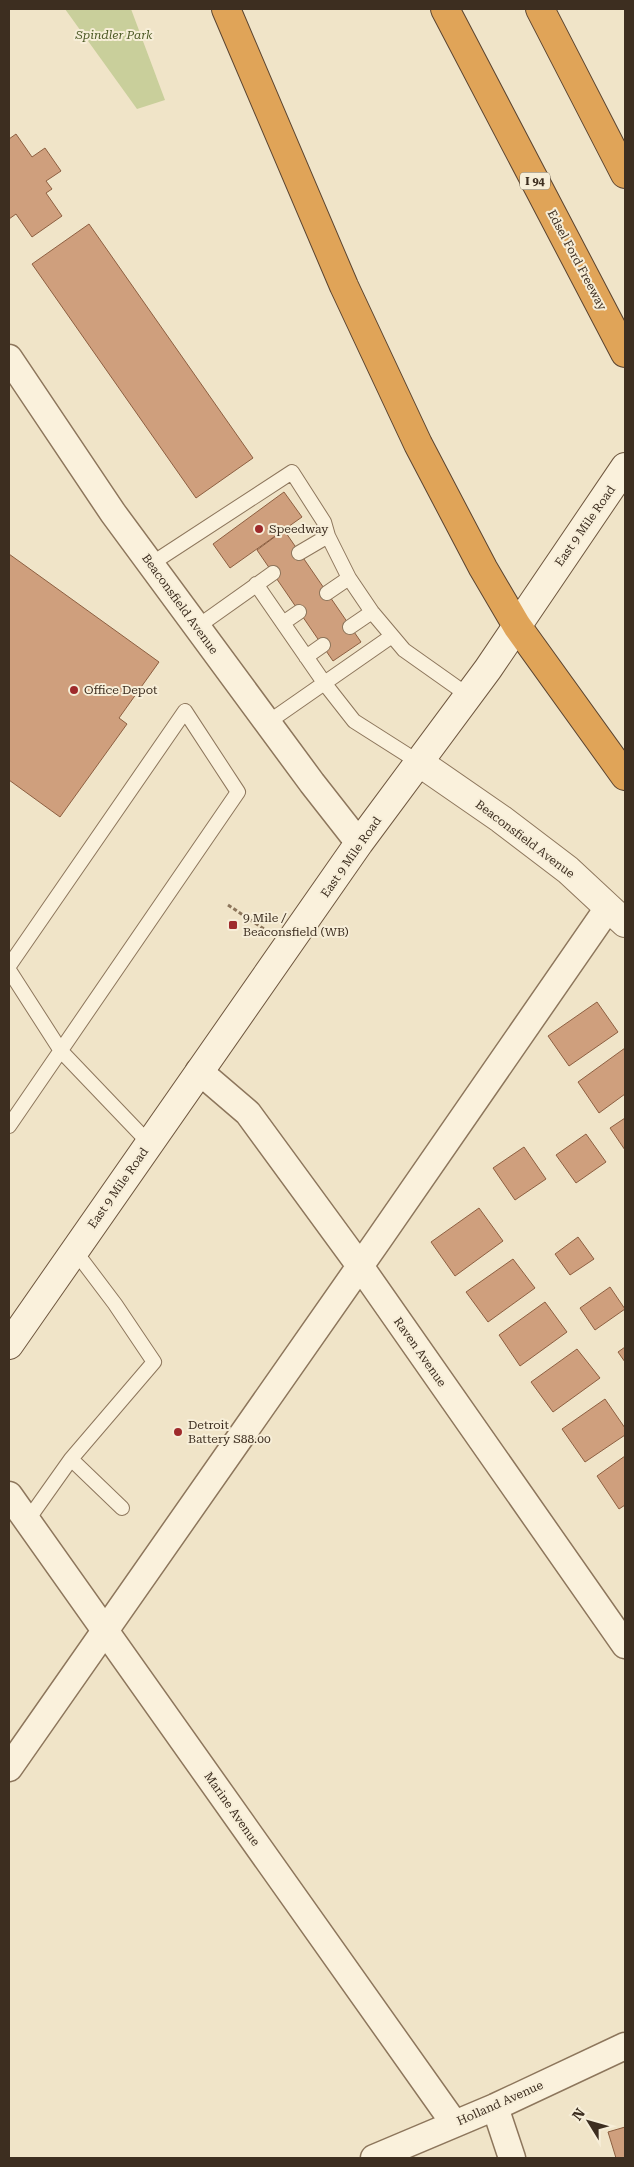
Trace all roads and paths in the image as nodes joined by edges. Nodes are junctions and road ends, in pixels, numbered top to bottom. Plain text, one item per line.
1 (226, 9) edge
2 (445, 9) edge
3 (540, 9) edge
4 (625, 174) edge
5 (625, 353) edge
6 (9, 358) edge
7 (625, 467) edge
8 (328, 536) junction
9 (299, 553) dead end
10 (151, 564) junction
11 (273, 573) dead end
12 (349, 578) junction
13 (256, 584) junction
14 (327, 593) dead end
15 (299, 612) dead end
16 (372, 612) junction
17 (283, 623) junction
18 (517, 626) junction
19 (197, 627) junction
20 (350, 627) dead end
21 (392, 636) junction
22 (323, 645) dead end
23 (306, 657) junction
24 (324, 684) junction
25 (469, 696) junction
26 (267, 722) junction
27 (420, 763) junction
28 (625, 776) edge
29 (359, 843) junction
30 (228, 904) dead end
31 (617, 915) edge
32 (250, 920) dead end
33 (9, 966) edge
34 (9, 970) edge
35 (61, 1051) junction
36 (199, 1071) junction
37 (9, 1126) edge
38 (149, 1143) junction
39 (75, 1251) junction
40 (360, 1266) junction
41 (9, 1345) edge
42 (71, 1459) junction
43 (9, 1495) edge
44 (122, 1508) dead end
45 (27, 1520) junction
46 (105, 1630) junction
47 (625, 1646) edge
48 (9, 1768) edge
49 (625, 2046) edge
50 (495, 2107) junction
51 (454, 2123) junction
52 (374, 2158) edge
53 (512, 2158) edge

1 - 18 highway
2 - 5 highway, Edsel Ford Freeway / I 94
3 - 4 highway
6 - 10 street, Beaconsfield Avenue
7 - 18 main road, East 9 Mile Road
8 - 9 lane
8 - 10 lane
8 - 12 lane
10 - 19 street, Beaconsfield Avenue
11 - 13 lane
12 - 14 lane
12 - 16 lane
13 - 17 lane
13 - 19 lane
15 - 17 lane
16 - 20 lane
16 - 21 lane
17 - 23 lane
18 - 25 main road, East 9 Mile Road
18 - 28 highway
19 - 26 street, Beaconsfield Avenue
21 - 24 lane
21 - 25 lane
22 - 23 lane
23 - 24 lane
24 - 26 lane
24 - 27 lane
25 - 27 main road, East 9 Mile Road
26 - 29 street, Beaconsfield Avenue
27 - 29 main road, East 9 Mile Road
27 - 31 main road, Beaconsfield Avenue
29 - 36 main road, East 9 Mile Road
30 - 32 path
31 - 40 street
33 - 35 lane
34 - 35 lane
35 - 37 lane
35 - 38 lane
36 - 38 main road, East 9 Mile Road
36 - 40 street, Raven Avenue
38 - 39 main road, East 9 Mile Road
39 - 41 main road, East 9 Mile Road
39 - 42 lane
40 - 46 street
40 - 47 street, Raven Avenue
42 - 44 lane
42 - 45 lane
43 - 45 street, Marine Avenue
45 - 46 street, Marine Avenue
46 - 48 street
46 - 51 street, Marine Avenue
49 - 50 street, Holland Avenue
50 - 51 street, Holland Avenue
50 - 53 street
51 - 52 street, Holland Avenue

